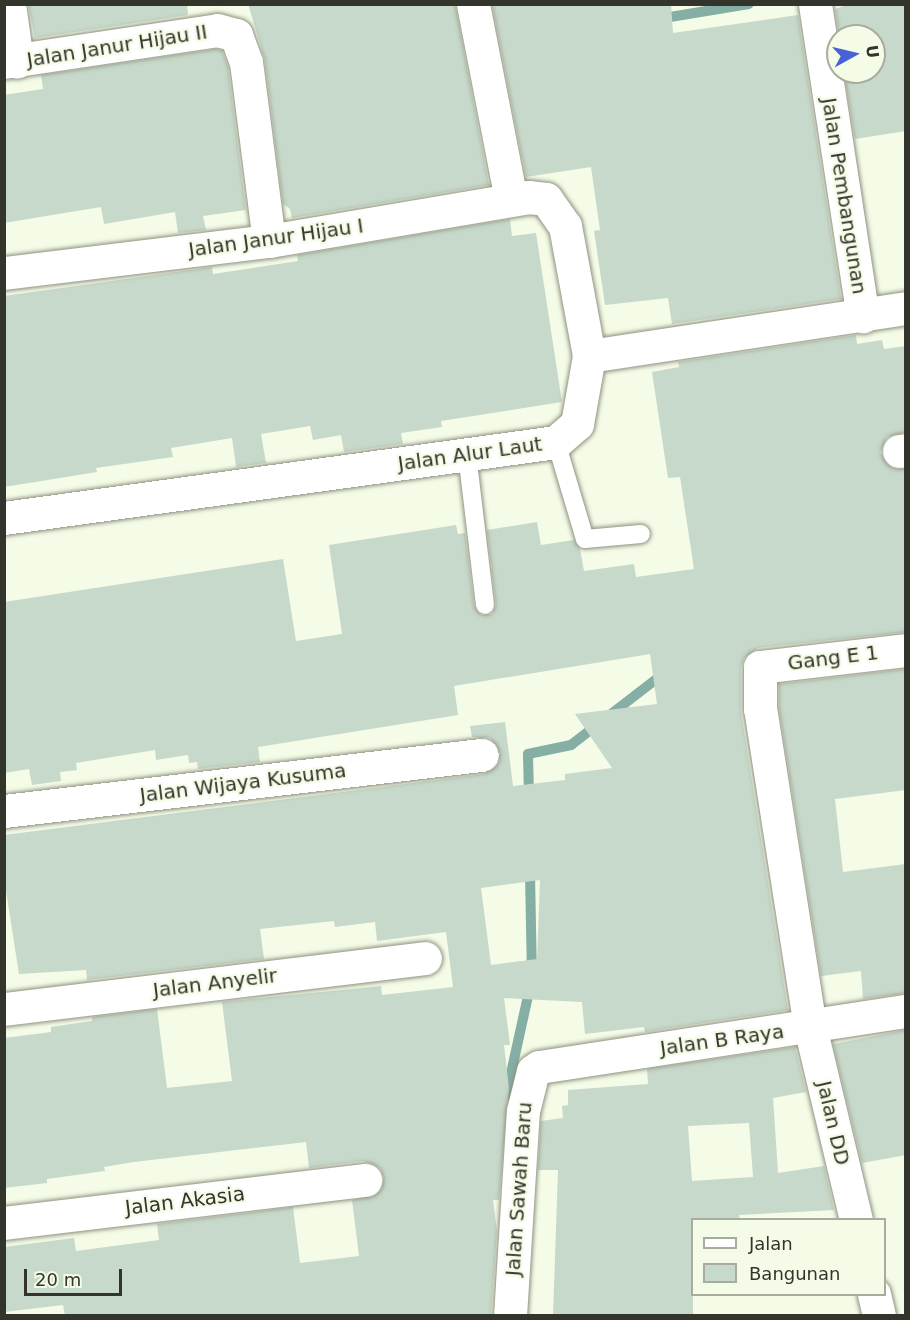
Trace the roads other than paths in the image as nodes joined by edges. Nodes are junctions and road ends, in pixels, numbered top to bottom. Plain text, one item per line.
1 (9, 4) edge
2 (473, 4) edge
3 (816, 8) edge
4 (229, 18) edge
5 (11, 62) edge
6 (511, 199) junction
7 (546, 199) joint
8 (269, 241) junction
9 (4, 273) edge
10 (906, 308) edge
11 (862, 316) junction
12 (588, 356) junction
13 (556, 442) junction
14 (467, 454) junction
15 (4, 518) edge
16 (641, 534) dead end
17 (485, 605) dead end
18 (906, 650) edge
19 (760, 667) joint
20 (482, 754) dead end
21 (4, 811) edge
22 (425, 958) dead end
23 (4, 1008) edge
24 (906, 1011) edge
25 (810, 1027) junction
26 (553, 1065) joint
27 (365, 1180) dead end
28 (856, 1218) edge
29 (4, 1222) edge
30 (874, 1296) edge
31 (510, 1316) edge
32 (879, 1316) edge

1 - 5 street
2 - 6 street
3 - 11 street, Jalan Pembangunan
4 - 5 street, Jalan Janur Hijau II
4 - 8 street, Jalan Janur Hijau II
6 - 7 street, Jalan Janur Hijau I
6 - 8 street, Jalan Janur Hijau I
7 - 12 street, Jalan Alur Laut
8 - 9 street, Jalan Janur Hijau I
10 - 11 street
11 - 12 street
12 - 13 street, Jalan Alur Laut
13 - 14 street, Jalan Alur Laut
13 - 16 lane
14 - 15 street, Jalan Alur Laut
14 - 17 lane
18 - 19 street, Gang E 1
19 - 25 street, Jalan DD
20 - 21 street, Jalan Wijaya Kusuma
22 - 23 street, Jalan Anyelir
24 - 25 street, Jalan B Raya
25 - 26 street, Jalan B Raya
25 - 28 street, Jalan DD
26 - 31 street, Jalan Sawah Baru
27 - 29 street, Jalan Akasia
30 - 32 street

